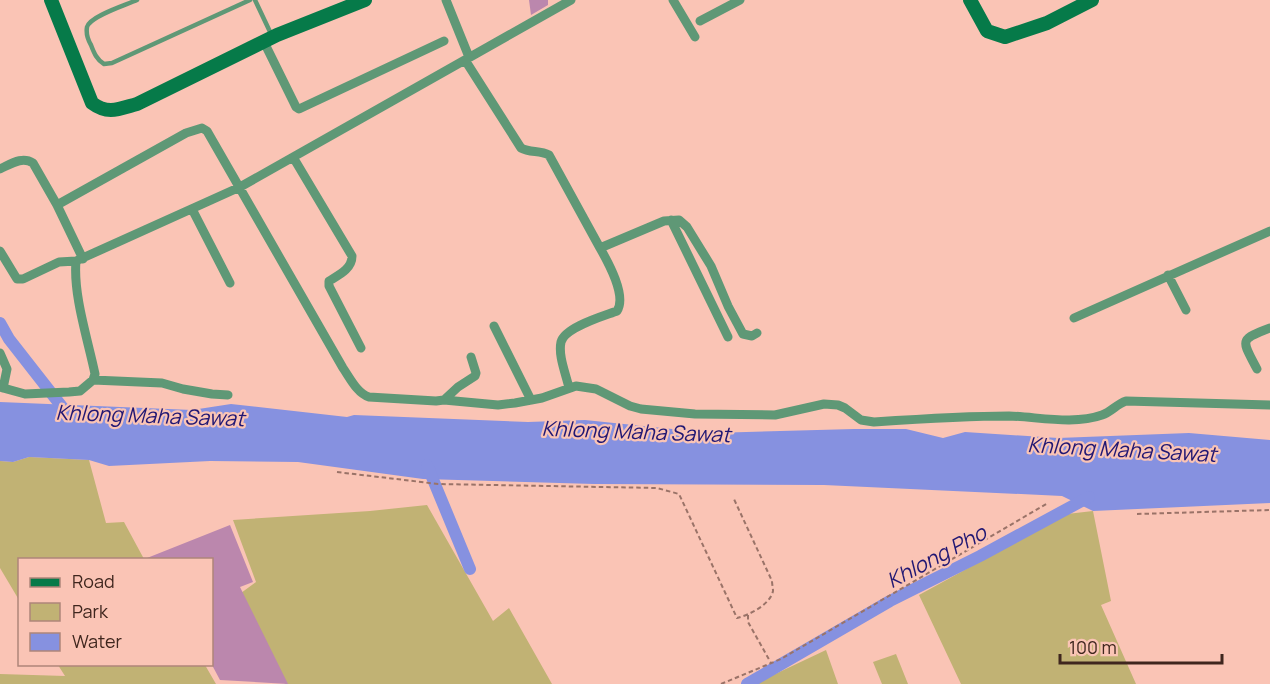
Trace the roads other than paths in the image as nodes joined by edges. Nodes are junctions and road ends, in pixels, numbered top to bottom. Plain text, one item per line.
1 (51, 0) edge
2 (137, 0) edge
3 (249, 0) edge
4 (255, 0) edge
5 (365, 0) edge
6 (446, 0) edge
7 (571, 0) edge
8 (672, 0) edge
9 (740, 0) edge
10 (970, 0) edge
11 (1085, 2) edge
12 (700, 21) dead end
13 (695, 38) dead end
14 (268, 40) junction
15 (444, 41) dead end
16 (467, 59) junction
17 (293, 157) junction
18 (0, 169) edge
19 (240, 187) junction
20 (57, 205) junction
21 (192, 209) junction
22 (671, 220) junction
23 (1270, 231) edge
24 (600, 248) junction
25 (0, 251) edge
26 (79, 260) junction
27 (1168, 275) junction
28 (230, 283) dead end
29 (1186, 310) dead end
30 (1074, 318) dead end
31 (494, 326) dead end
32 (1270, 328) edge
33 (757, 333) dead end
34 (728, 337) dead end
35 (361, 348) dead end
36 (0, 353) edge
37 (471, 357) dead end
38 (1257, 369) dead end
39 (93, 380) junction
40 (4, 388) edge
41 (569, 388) junction
42 (228, 394) dead end
43 (444, 400) junction
44 (531, 400) junction
45 (1270, 405) edge

1 - 14 street
2 - 3 lane
4 - 14 lane
5 - 14 street
6 - 16 street
7 - 16 street
8 - 13 street
9 - 12 street
10 - 11 street
14 - 15 street
16 - 17 street
16 - 24 street
17 - 19 street
17 - 35 street
18 - 20 street
19 - 20 street
19 - 21 street
19 - 43 street
20 - 26 street
21 - 26 street
21 - 28 street
22 - 24 street
22 - 33 street
22 - 34 street
23 - 27 street
24 - 41 street
25 - 26 street
26 - 39 street
27 - 29 street
27 - 30 street
31 - 44 street
32 - 38 street
36 - 40 street
37 - 43 street
39 - 40 street
39 - 42 street
41 - 44 street
41 - 45 street
43 - 44 street

